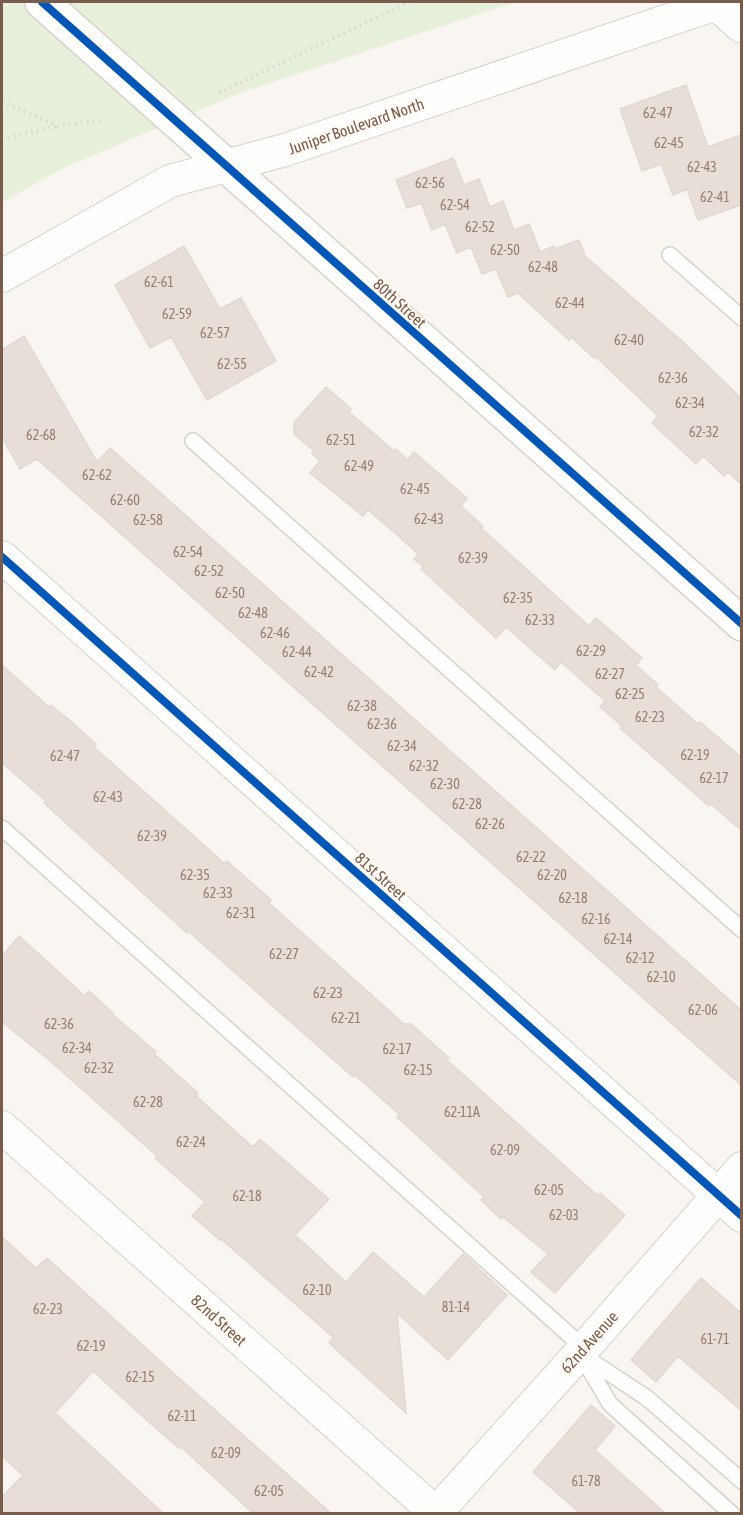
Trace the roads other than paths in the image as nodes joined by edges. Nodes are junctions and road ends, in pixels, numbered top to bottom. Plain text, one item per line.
1 (42, 2) edge
2 (719, 3) edge
3 (741, 27) edge
4 (226, 167) junction
5 (670, 255) dead end
6 (2, 276) edge
7 (741, 318) edge
8 (193, 441) dead end
9 (2, 557) edge
10 (741, 624) edge
11 (2, 828) edge
12 (741, 930) edge
13 (2, 1127) edge
14 (741, 1168) edge
15 (718, 1195) junction
16 (741, 1216) edge
17 (582, 1351) junction
18 (741, 1481) edge
19 (436, 1513) edge
20 (732, 1514) edge

1 - 4 street, 80th Street
2 - 3 street
2 - 4 street, Juniper Boulevard North
4 - 6 street, Juniper Boulevard North
4 - 10 street, 80th Street
5 - 7 lane
8 - 12 lane
9 - 15 street, 81st Street
11 - 17 lane
13 - 19 street, 82nd Street
14 - 15 street, 62nd Avenue
15 - 16 street, 81st Street
15 - 17 street, 62nd Avenue
17 - 18 lane
17 - 19 street, 62nd Avenue
17 - 20 lane

